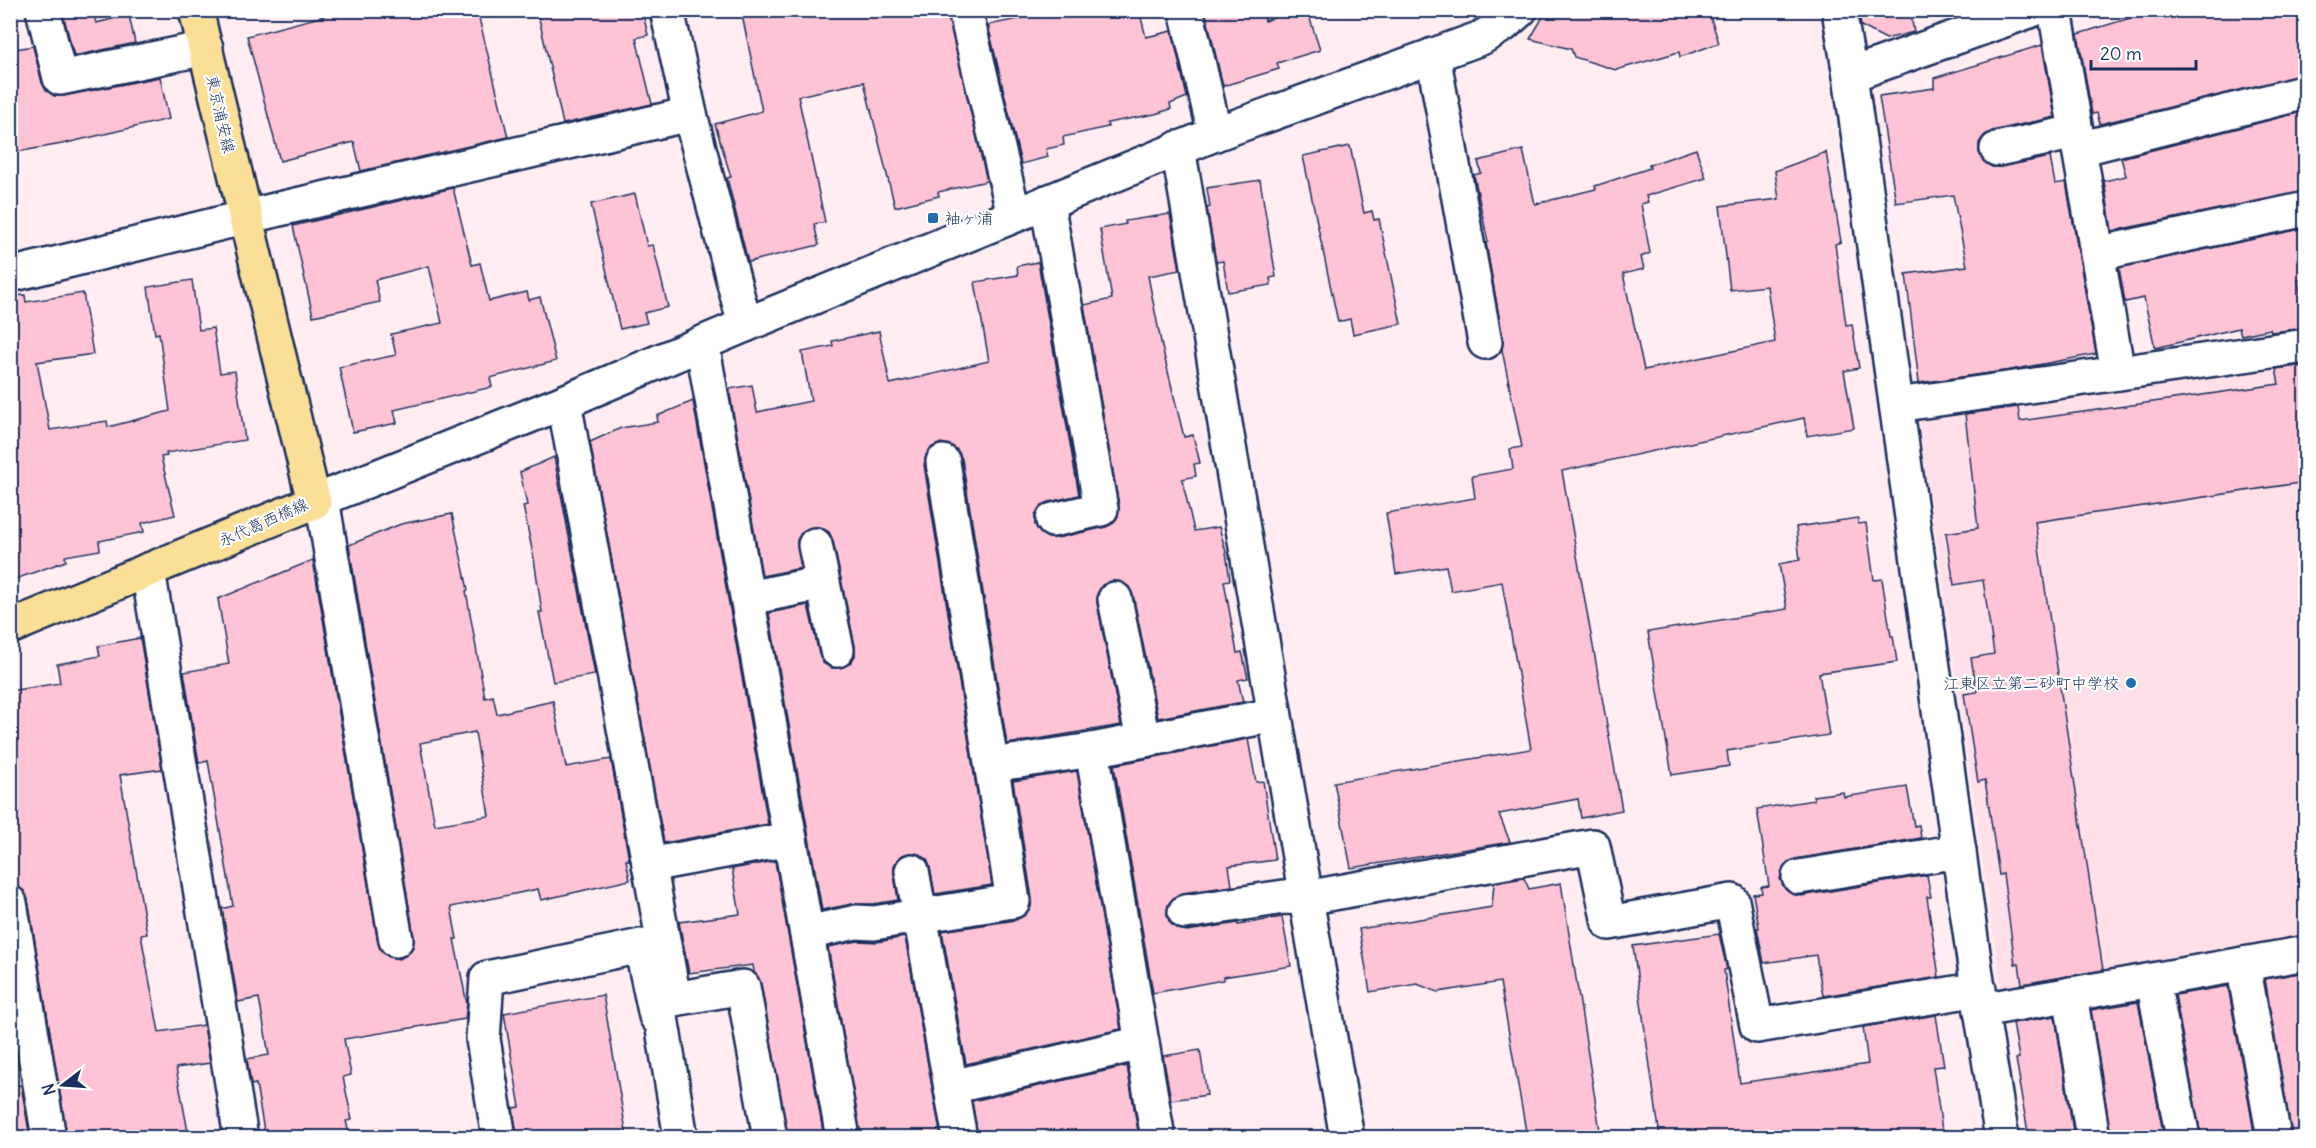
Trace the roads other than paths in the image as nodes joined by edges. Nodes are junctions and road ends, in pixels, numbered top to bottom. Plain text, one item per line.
1 (43, 10) edge
2 (196, 10) edge
3 (667, 10) edge
4 (965, 10) edge
5 (1186, 10) edge
6 (1839, 10) edge
7 (2032, 10) edge
8 (2055, 10) edge
9 (1508, 16) edge
10 (206, 48) junction
11 (1433, 55) junction
12 (1850, 75) junction
13 (2306, 92) edge
14 (690, 114) junction
15 (1215, 134) junction
16 (2078, 140) junction
17 (1178, 148) junction
18 (1997, 149) dead end
19 (1047, 202) junction
20 (2306, 209) edge
21 (1014, 216) junction
22 (246, 217) junction
23 (2097, 254) junction
24 (10, 275) edge
25 (745, 325) junction
26 (1485, 342) dead end
27 (702, 343) junction
28 (2306, 346) edge
29 (2118, 373) junction
30 (564, 402) junction
31 (1897, 405) junction
32 (943, 462) dead end
33 (318, 501) junction
34 (1053, 520) dead end
35 (815, 544) dead end
36 (148, 570) junction
37 (823, 583) junction
38 (748, 598) junction
39 (1115, 599) dead end
40 (10, 627) edge
41 (837, 650) dead end
42 (1274, 715) junction
43 (1143, 740) junction
44 (1092, 750) junction
45 (992, 765) junction
46 (790, 839) junction
47 (1959, 851) junction
48 (649, 865) junction
49 (912, 871) dead end
50 (1799, 877) dead end
51 (1306, 898) junction
52 (10, 903) edge
53 (1185, 912) dead end
54 (921, 915) junction
55 (807, 933) junction
56 (396, 940) dead end
57 (2306, 953) edge
58 (2243, 964) junction
59 (2153, 981) junction
60 (2070, 994) junction
61 (1980, 1000) junction
62 (1142, 1043) junction
63 (951, 1087) junction
64 (49, 1137) edge
65 (241, 1137) edge
66 (499, 1137) edge
67 (681, 1137) edge
68 (770, 1137) edge
69 (843, 1137) edge
70 (960, 1137) edge
71 (1158, 1137) edge
72 (1347, 1137) edge
73 (2002, 1137) edge
74 (2093, 1137) edge
75 (2183, 1137) edge
76 (2274, 1137) edge

1 - 10 street
2 - 10 main road, 東京浦安線
3 - 14 street
4 - 21 street
5 - 15 street
6 - 12 street
7 - 12 street
8 - 16 street
9 - 11 street
10 - 22 main road, 東京浦安線
11 - 15 street
11 - 26 street
12 - 31 street
13 - 16 street
14 - 22 street
14 - 25 street
15 - 17 street
16 - 18 street
16 - 23 street
17 - 19 street
17 - 42 street
19 - 21 street
19 - 34 street
20 - 23 street
21 - 25 street
22 - 24 street
22 - 33 main road, 永代葛西橋線
23 - 29 street
25 - 27 street
27 - 30 street
27 - 38 street
28 - 29 street
29 - 31 street
30 - 33 street
30 - 48 street
31 - 47 street
32 - 45 street
33 - 36 main road, 永代葛西橋線
33 - 56 street
35 - 37 street
36 - 40 main road, 永代葛西橋線
36 - 65 street
37 - 38 street
37 - 41 street
38 - 46 street
39 - 43 street
42 - 43 street
42 - 51 street
43 - 44 street
44 - 45 street
44 - 62 street
45 - 54 street
46 - 48 street
46 - 55 street
47 - 50 street
47 - 61 street
48 - 68 street
49 - 54 street
51 - 53 street
51 - 61 street
51 - 72 street
52 - 64 street
54 - 55 street
54 - 63 street
55 - 69 street
57 - 58 street
58 - 59 street
58 - 76 street
59 - 60 street
59 - 75 street
60 - 61 street
60 - 74 street
61 - 73 street
62 - 63 street
62 - 71 street
63 - 70 street
66 - 67 street

